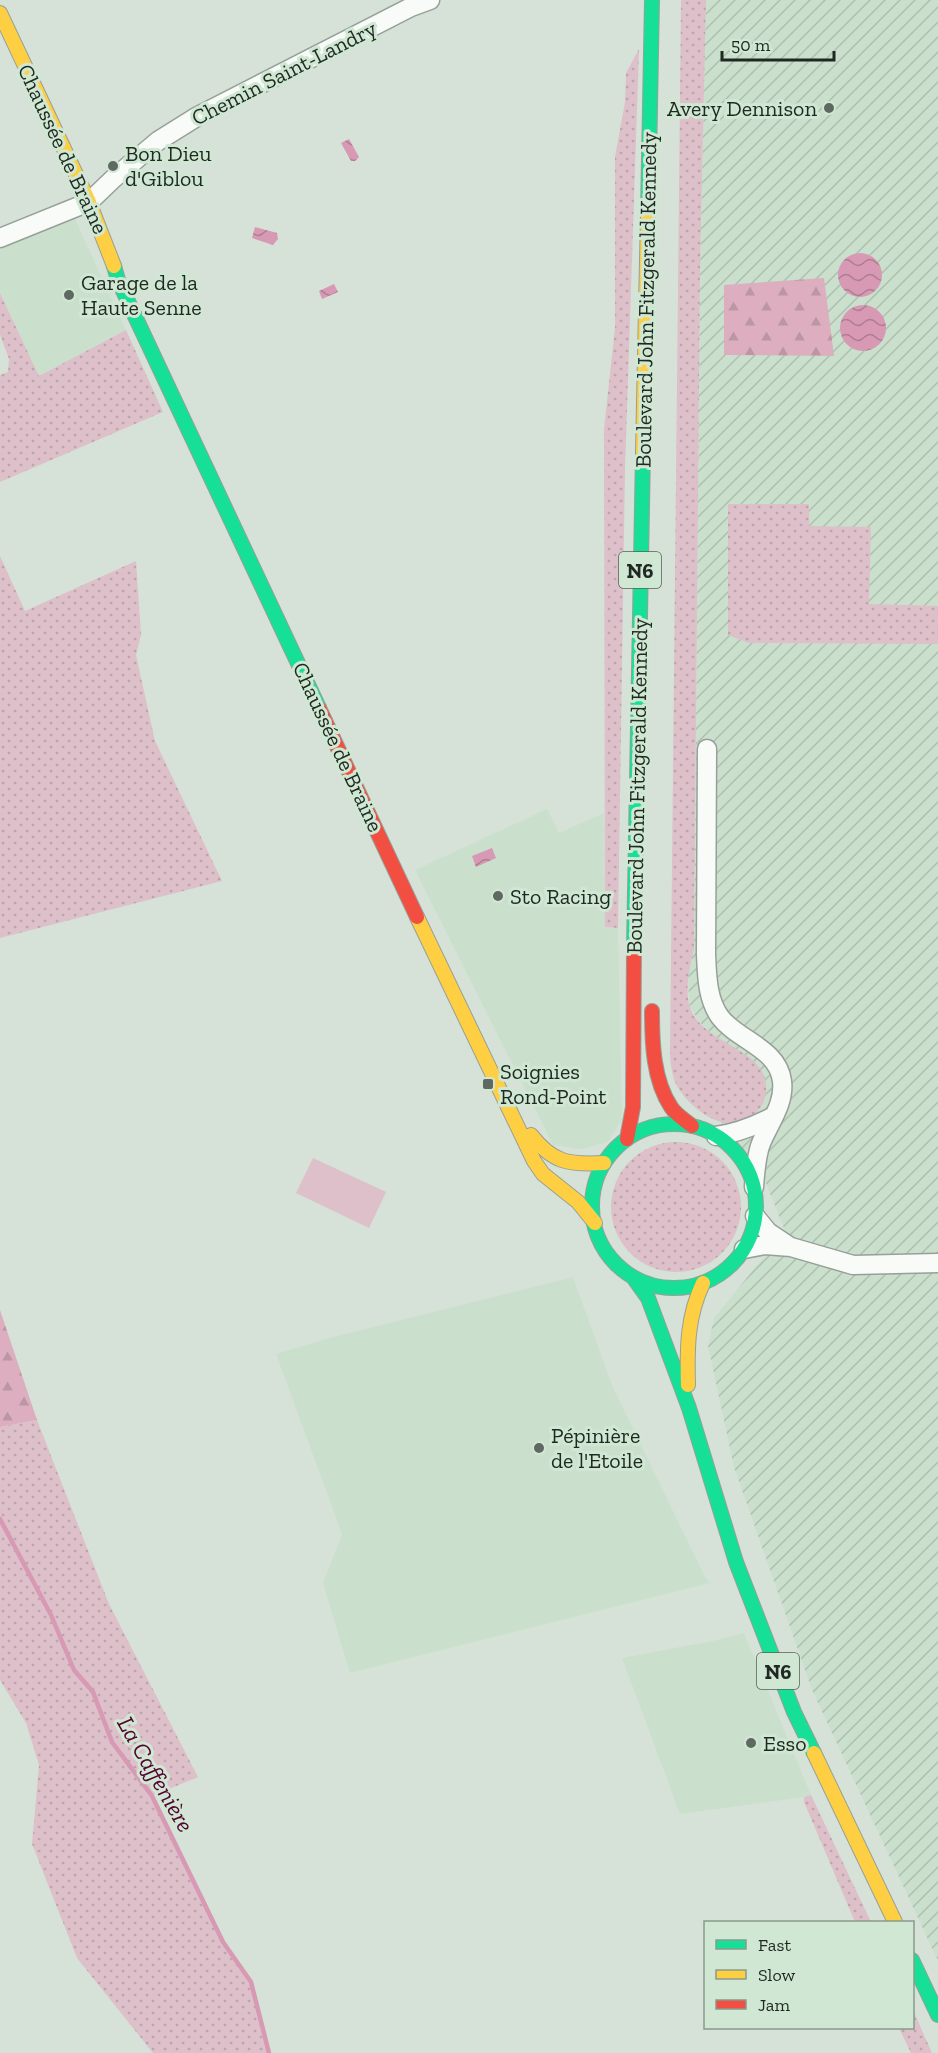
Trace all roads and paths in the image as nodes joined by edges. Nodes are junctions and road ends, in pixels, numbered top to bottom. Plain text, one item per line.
1 (430, 0) edge
2 (652, 0) edge
3 (0, 13) edge
4 (89, 202) junction
5 (0, 238) edge
6 (110, 252) junction
7 (707, 749) dead end
8 (651, 992) dead end
9 (774, 1116) junction
10 (692, 1126) junction
11 (716, 1136) junction
12 (627, 1139) junction
13 (604, 1163) junction
14 (754, 1187) junction
15 (755, 1216) junction
16 (595, 1223) junction
17 (791, 1247) junction
18 (744, 1249) junction
19 (938, 1263) edge
20 (633, 1277) junction
21 (703, 1283) junction
22 (689, 1408) junction
23 (894, 1921) edge
24 (914, 1964) edge
25 (938, 2015) edge

1 - 4 street, Chemin Saint-Landry
2 - 12 main road, Boulevard John Fitzgerald Kennedy / N6
3 - 4 main road, Chaussée de Braine
4 - 5 street
4 - 6 main road, Chaussée de Braine
6 - 13 main road, Chaussée de Braine
6 - 16 main road, Chaussée de Braine
7 - 9 street
8 - 10 main road, N6
9 - 11 street
9 - 14 street
10 - 11 main road, N6
10 - 12 main road, N6
11 - 14 main road, N6
12 - 13 main road, N6
13 - 16 main road, N6
14 - 15 main road, N6
15 - 17 street
15 - 18 main road, N6
16 - 20 main road, N6
17 - 18 street
17 - 19 street
18 - 21 main road, N6
20 - 21 main road, N6
20 - 22 main road, N6
21 - 22 main road, N6
22 - 23 main road, N6
24 - 25 main road

